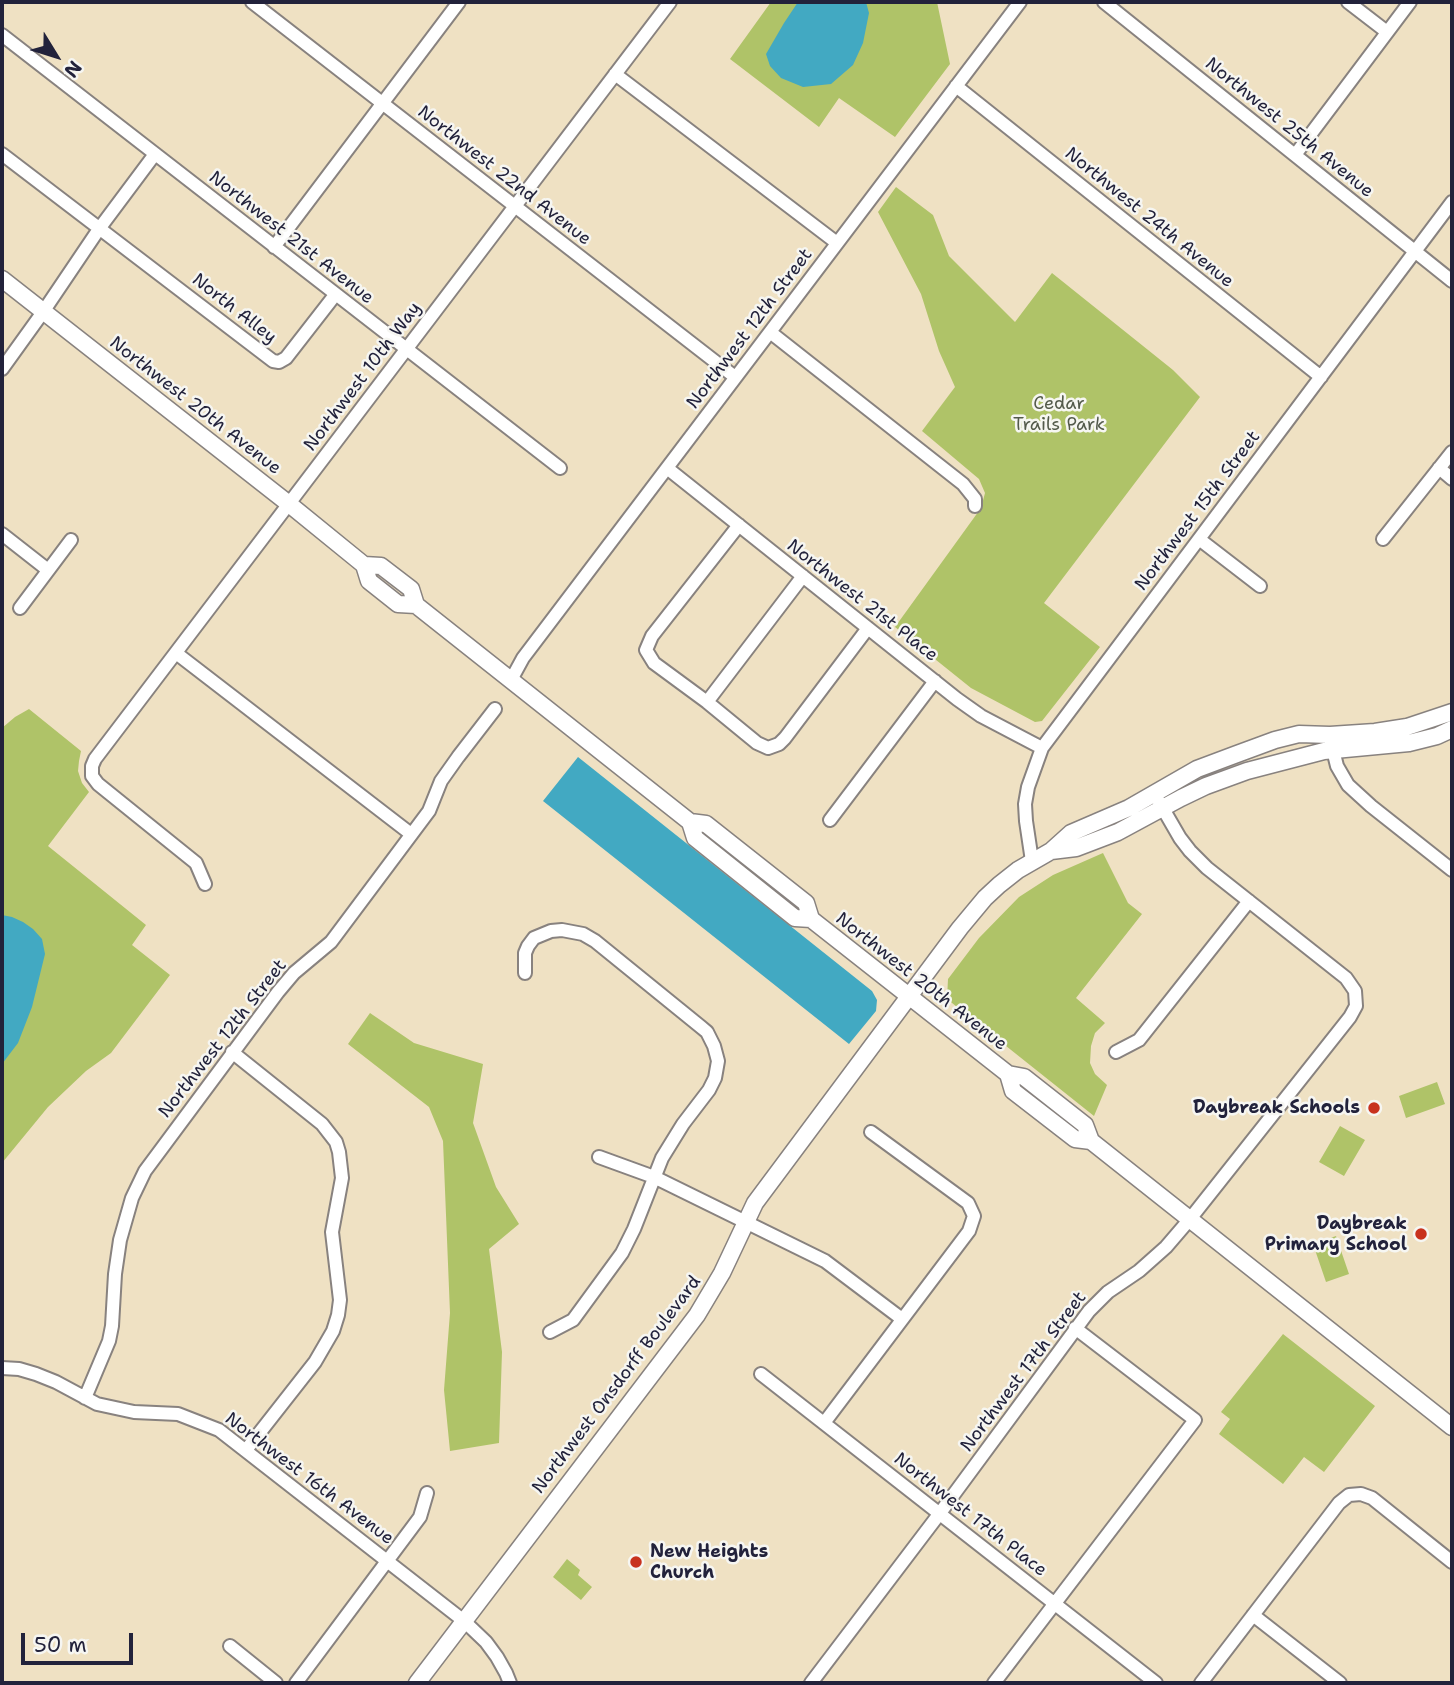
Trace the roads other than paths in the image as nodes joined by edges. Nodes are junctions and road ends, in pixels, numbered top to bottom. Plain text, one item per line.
1 (252, 2) edge
2 (459, 2) edge
3 (670, 2) edge
4 (1020, 2) edge
5 (1104, 2) edge
6 (1348, 2) edge
7 (1410, 2) edge
8 (1387, 32) junction
9 (2, 35) edge
10 (615, 74) junction
11 (957, 86) junction
12 (382, 103) junction
13 (2, 154) edge
14 (155, 154) junction
15 (1295, 155) junction
16 (1452, 202) edge
17 (514, 206) junction
18 (99, 229) junction
19 (837, 243) junction
20 (274, 247) junction
21 (1415, 251) junction
22 (2, 279) edge
23 (1452, 281) edge
24 (335, 295) junction
25 (43, 312) junction
26 (770, 332) junction
27 (406, 349) junction
28 (2, 369) edge
29 (735, 377) junction
30 (1321, 377) junction
31 (1452, 452) edge
32 (561, 468) dead end
33 (667, 468) junction
34 (1439, 468) junction
35 (1452, 479) edge
36 (289, 504) junction
37 (975, 506) dead end
38 (739, 525) junction
39 (2, 534) edge
40 (1199, 538) junction
41 (1383, 539) dead end
42 (71, 540) dead end
43 (48, 570) junction
44 (803, 576) junction
45 (1260, 586) dead end
46 (20, 608) dead end
47 (869, 628) junction
48 (176, 653) junction
49 (511, 680) junction
50 (935, 681) junction
51 (707, 702) junction
52 (495, 709) dead end
53 (1452, 712) edge
54 (1452, 729) edge
55 (1331, 743) junction
56 (1042, 748) junction
57 (1154, 794) junction
58 (1162, 809) junction
59 (830, 820) dead end
60 (411, 834) junction
61 (1051, 851) junction
62 (1032, 861) junction
63 (1452, 870) edge
64 (205, 884) dead end
65 (1249, 901) junction
66 (525, 972) dead end
67 (908, 997) junction
68 (232, 1052) junction
69 (1116, 1052) dead end
70 (871, 1132) dead end
71 (599, 1157) dead end
72 (654, 1177) junction
73 (1190, 1219) junction
74 (746, 1222) junction
75 (902, 1319) junction
76 (1076, 1328) junction
77 (550, 1332) dead end
78 (2, 1368) edge
79 (761, 1374) dead end
80 (85, 1398) junction
81 (824, 1423) junction
82 (1452, 1427) edge
83 (246, 1450) junction
84 (427, 1493) dead end
85 (940, 1513) junction
86 (388, 1561) junction
87 (1452, 1562) edge
88 (1055, 1603) junction
89 (1253, 1615) junction
90 (464, 1621) junction
91 (230, 1646) dead end
92 (276, 1683) edge
93 (296, 1683) edge
94 (417, 1683) edge
95 (510, 1683) edge
96 (811, 1683) edge
97 (994, 1683) edge
98 (1156, 1683) edge
99 (1201, 1683) edge
100 (1340, 1683) edge

1 - 12 street, Northwest 22nd Avenue
2 - 12 street
3 - 10 street, Northwest 10th Way
4 - 11 street, Northwest 12th Street
5 - 15 street, Northwest 25th Avenue
6 - 8 street
7 - 8 street
8 - 15 street
9 - 14 street, Northwest 21st Avenue
10 - 17 street, Northwest 10th Way
10 - 19 street
11 - 19 street, Northwest 12th Street
11 - 30 street, Northwest 24th Avenue
12 - 17 street, Northwest 22nd Avenue
12 - 20 street
13 - 18 street
14 - 18 street
14 - 20 street, Northwest 21st Avenue
15 - 21 street, Northwest 25th Avenue
16 - 21 street, Northwest 15th Street
17 - 27 street, Northwest 10th Way
17 - 29 street, Northwest 22nd Avenue
18 - 24 street, North Alley
18 - 25 street
19 - 26 street, Northwest 12th Street
20 - 24 street, Northwest 21st Avenue
21 - 23 street, Northwest 25th Avenue
21 - 30 street, Northwest 15th Street
22 - 25 street, Northwest 20th Avenue
24 - 27 street, Northwest 21st Avenue
25 - 28 street
25 - 36 street, Northwest 20th Avenue
26 - 29 street, Northwest 12th Street
26 - 37 street
27 - 32 street, Northwest 21st Avenue
27 - 36 street, Northwest 10th Way
29 - 33 street, Northwest 12th Street
30 - 40 street, Northwest 15th Street
31 - 34 street
33 - 38 street, Northwest 21st Place
33 - 49 street, Northwest 12th Street
34 - 35 street
34 - 41 street
36 - 48 street, Northwest 10th Way
36 - 49 street, Northwest 20th Avenue
38 - 44 street, Northwest 21st Place
38 - 51 street
39 - 43 street
40 - 45 street
40 - 56 street, Northwest 15th Street
42 - 43 street
43 - 46 street
44 - 47 street, Northwest 21st Place
44 - 51 street
47 - 50 street, Northwest 21st Place
47 - 51 street
48 - 60 street
48 - 64 street, Northwest 10th Way
49 - 67 street, Northwest 20th Avenue
50 - 56 street, Northwest 21st Place
50 - 59 street
52 - 60 street, Northwest 12th Street
53 - 55 street, Northwest Onsdorff Boulevard
54 - 55 street, Northwest Onsdorff Boulevard
55 - 57 street, Northwest Onsdorff Boulevard
55 - 58 street, Northwest Onsdorff Boulevard
55 - 63 street
56 - 62 street, Northwest 15th Street
57 - 58 street
57 - 61 street, Northwest Onsdorff Boulevard
58 - 61 street, Northwest Onsdorff Boulevard
58 - 65 street
60 - 68 street, Northwest 12th Street
61 - 62 street, Northwest Onsdorff Boulevard
62 - 67 street, Northwest Onsdorff Boulevard
65 - 69 street
65 - 73 street, Northwest 17th Street
66 - 72 street
67 - 73 street, Northwest 20th Avenue
67 - 74 street, Northwest Onsdorff Boulevard
68 - 80 street, Northwest 12th Street
68 - 83 street
70 - 75 street
71 - 72 street
72 - 74 street
72 - 77 street
73 - 76 street, Northwest 17th Street
73 - 82 street, Northwest 20th Avenue
74 - 75 street
74 - 90 street, Northwest Onsdorff Boulevard
75 - 81 street
76 - 85 street, Northwest 17th Street
76 - 88 street
78 - 80 street, Northwest 16th Avenue
79 - 81 street, Northwest 17th Place
80 - 83 street, Northwest 16th Avenue
81 - 85 street, Northwest 17th Place
83 - 86 street, Northwest 16th Avenue
84 - 86 street
85 - 88 street, Northwest 17th Place
85 - 96 street, Northwest 17th Street
86 - 90 street, Northwest 16th Avenue
86 - 93 street
87 - 89 street
88 - 97 street
88 - 98 street, Northwest 17th Place
89 - 99 street
89 - 100 street
90 - 94 street, Northwest Onsdorff Boulevard
90 - 95 street, Northwest 16th Avenue
91 - 92 street

